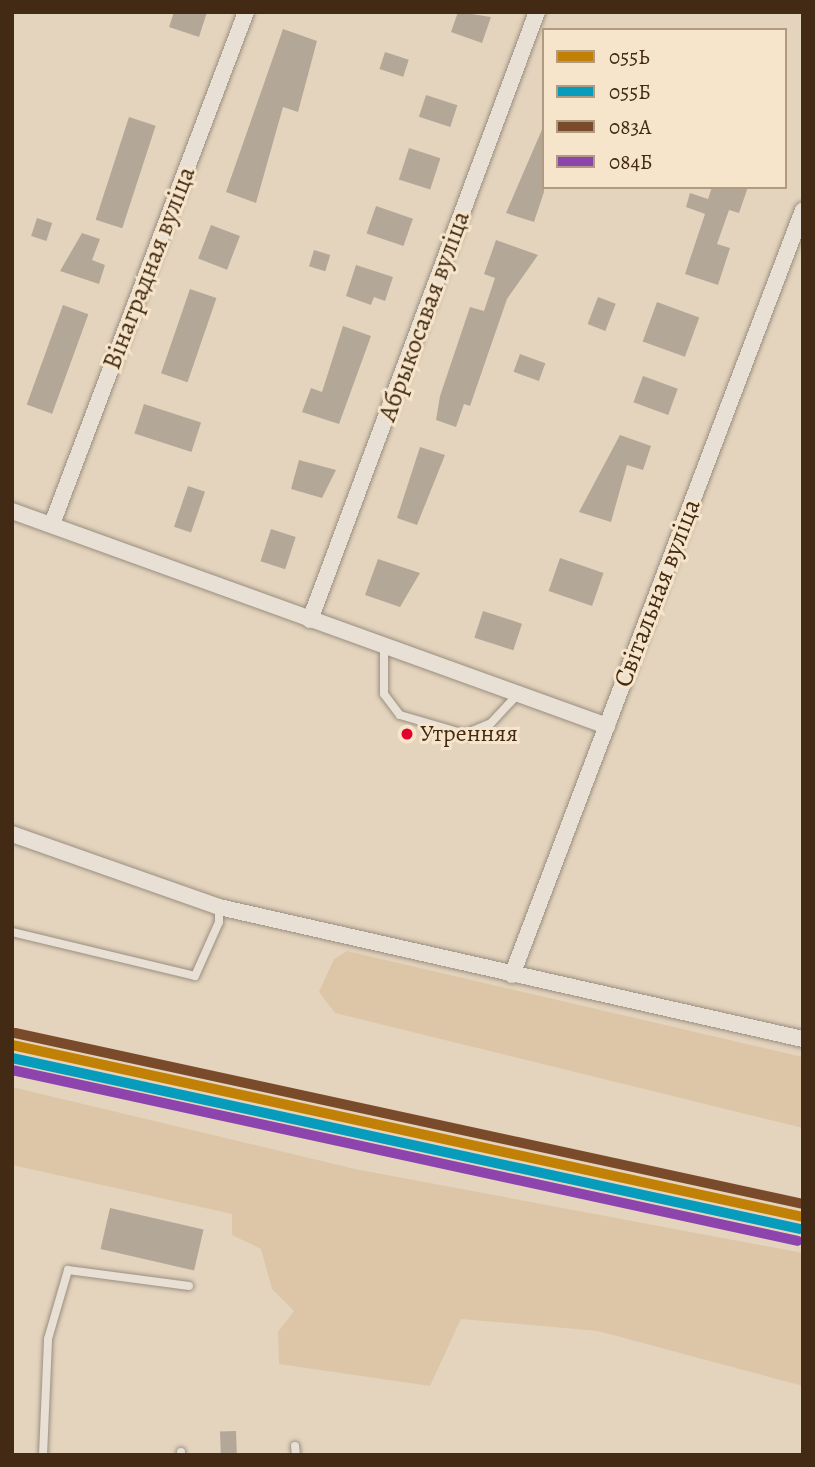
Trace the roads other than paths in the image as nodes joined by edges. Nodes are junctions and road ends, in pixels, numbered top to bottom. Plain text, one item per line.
1 (246, 12) edge
2 (537, 12) edge
3 (803, 210) edge
4 (12, 511) edge
5 (52, 524) junction
6 (310, 620) junction
7 (384, 646) junction
8 (518, 694) junction
9 (607, 726) junction
10 (12, 834) edge
11 (219, 907) junction
12 (12, 932) edge
13 (512, 975) junction
14 (803, 1039) edge
15 (189, 1286) dead end
16 (43, 1455) edge

1 - 5 street, Вінаградная вуліца
2 - 6 street, Абрыкосавая вуліца
3 - 9 street, Світальная вуліца
4 - 5 street
5 - 6 street
6 - 7 street
7 - 8 street
7 - 8 lane
8 - 9 street
9 - 13 street, Світальная вуліца
10 - 11 street
11 - 12 lane
11 - 13 street
13 - 14 street
15 - 16 lane

